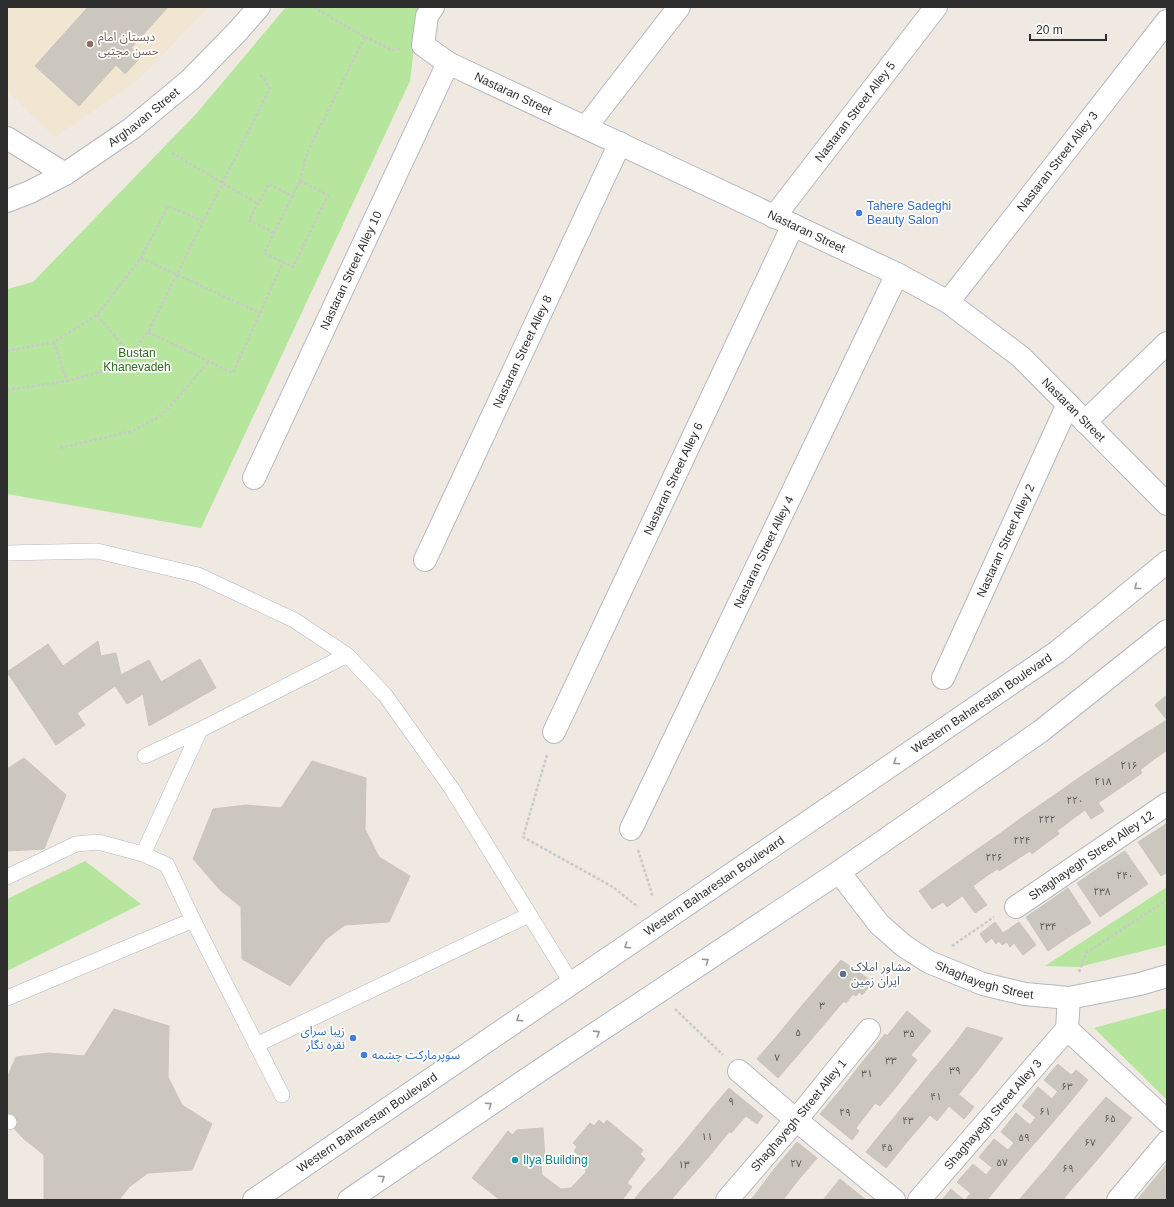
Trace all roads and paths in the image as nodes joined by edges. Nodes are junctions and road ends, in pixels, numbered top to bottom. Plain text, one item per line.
1 (259, 7) edge
2 (679, 7) edge
3 (936, 7) edge
4 (316, 8) dead end
5 (430, 11) edge
6 (1167, 21) edge
7 (365, 37) junction
8 (423, 45) junction
9 (448, 63) junction
10 (260, 74) dead end
11 (586, 127) junction
12 (7, 138) edge
13 (620, 143) junction
14 (172, 153) dead end
15 (64, 174) junction
16 (300, 181) junction
17 (222, 184) junction
18 (292, 196) junction
19 (7, 201) edge
20 (258, 204) junction
21 (203, 221) junction
22 (783, 221) junction
23 (274, 233) junction
24 (140, 258) junction
25 (283, 262) junction
26 (897, 274) junction
27 (176, 275) junction
28 (948, 302) junction
29 (260, 313) junction
30 (97, 315) junction
31 (148, 332) junction
32 (54, 342) junction
33 (1167, 343) edge
34 (7, 351) edge
35 (130, 354) junction
36 (209, 361) junction
37 (67, 381) junction
38 (7, 390) edge
39 (1068, 404) junction
40 (1086, 422) junction
41 (60, 448) dead end
42 (254, 478) dead end
43 (1167, 504) edge
44 (7, 553) edge
45 (425, 560) dead end
46 (1167, 562) edge
47 (1167, 631) edge
48 (347, 655) junction
49 (943, 678) dead end
50 (200, 730) junction
51 (554, 732) joint
52 (146, 756) dead end
53 (1167, 804) edge
54 (631, 829) joint
55 (143, 854) junction
56 (839, 872) junction
57 (7, 877) edge
58 (653, 897) dead end
59 (1167, 900) edge
60 (638, 907) dead end
61 (1016, 907) joint
62 (529, 916) junction
63 (193, 920) junction
64 (929, 962) junction
65 (1167, 976) edge
66 (572, 984) junction
67 (661, 990) junction
68 (7, 998) edge
69 (1069, 998) junction
70 (1067, 1029) junction
71 (869, 1030) dead end
72 (256, 1045) junction
73 (739, 1071) joint
74 (282, 1095) dead end
75 (796, 1120) junction
76 (1167, 1121) edge
77 (1167, 1142) edge
78 (254, 1200) edge
79 (349, 1200) edge
80 (727, 1200) edge
81 (894, 1200) edge
82 (919, 1200) edge
83 (1118, 1200) edge

1 - 15 street, Arghavan Street
2 - 11 street
3 - 22 street, Nastaran Street Alley 5
4 - 7 path
5 - 8 street
6 - 28 street, Nastaran Street Alley 3
7 - 8 path
7 - 16 path
8 - 9 street, Nastaran Street
9 - 11 street, Nastaran Street
9 - 42 street, Nastaran Street Alley 10
10 - 17 path
11 - 13 street, Nastaran Street
12 - 15 street
13 - 22 street, Nastaran Street
13 - 45 street, Nastaran Street Alley 8
14 - 17 path
15 - 19 street, Arghavan Street
16 - 18 path
16 - 25 path
17 - 20 path
17 - 21 path
18 - 20 path
18 - 23 path
20 - 23 path
21 - 24 path
21 - 27 path
22 - 26 street, Nastaran Street
22 - 51 street, Nastaran Street Alley 6
23 - 25 path
24 - 27 path
24 - 30 path
25 - 29 path
26 - 28 street, Nastaran Street
26 - 54 street, Nastaran Street Alley 4
27 - 29 path
27 - 31 path
28 - 39 street, Nastaran Street
29 - 36 path
30 - 32 path
30 - 35 path
31 - 35 path
31 - 36 path
32 - 34 path
32 - 37 path
33 - 40 street
35 - 37 path
36 - 41 path
37 - 38 path
39 - 40 street, Nastaran Street
39 - 49 street, Nastaran Street Alley 2
40 - 43 street, Nastaran Street
44 - 48 lane
46 -> 66 street, Western Baharestan Boulevard
47 - 56 street
48 - 50 lane
48 - 62 lane
50 - 52 lane
50 - 55 lane
51 - 60 path
53 - 61 street, Shaghayegh Street Alley 12
54 - 58 path
55 - 57 lane
55 - 63 lane
56 - 64 street, Shaghayegh Street
67 -> 56 street
59 - 69 path
61 - 64 path
62 - 66 lane
62 - 72 lane
63 - 68 lane
63 - 72 lane
64 - 69 street, Shaghayegh Street
65 - 69 street, Shaghayegh Street
66 -> 78 street, Western Baharestan Boulevard
67 - 73 path
79 -> 67 street
69 - 70 street
70 - 76 street
70 - 82 street, Shaghayegh Street Alley 3
71 - 75 street, Shaghayegh Street Alley 1
72 - 74 lane
73 - 75 street
75 - 80 street, Shaghayegh Street Alley 1
75 - 81 street
77 - 83 street

